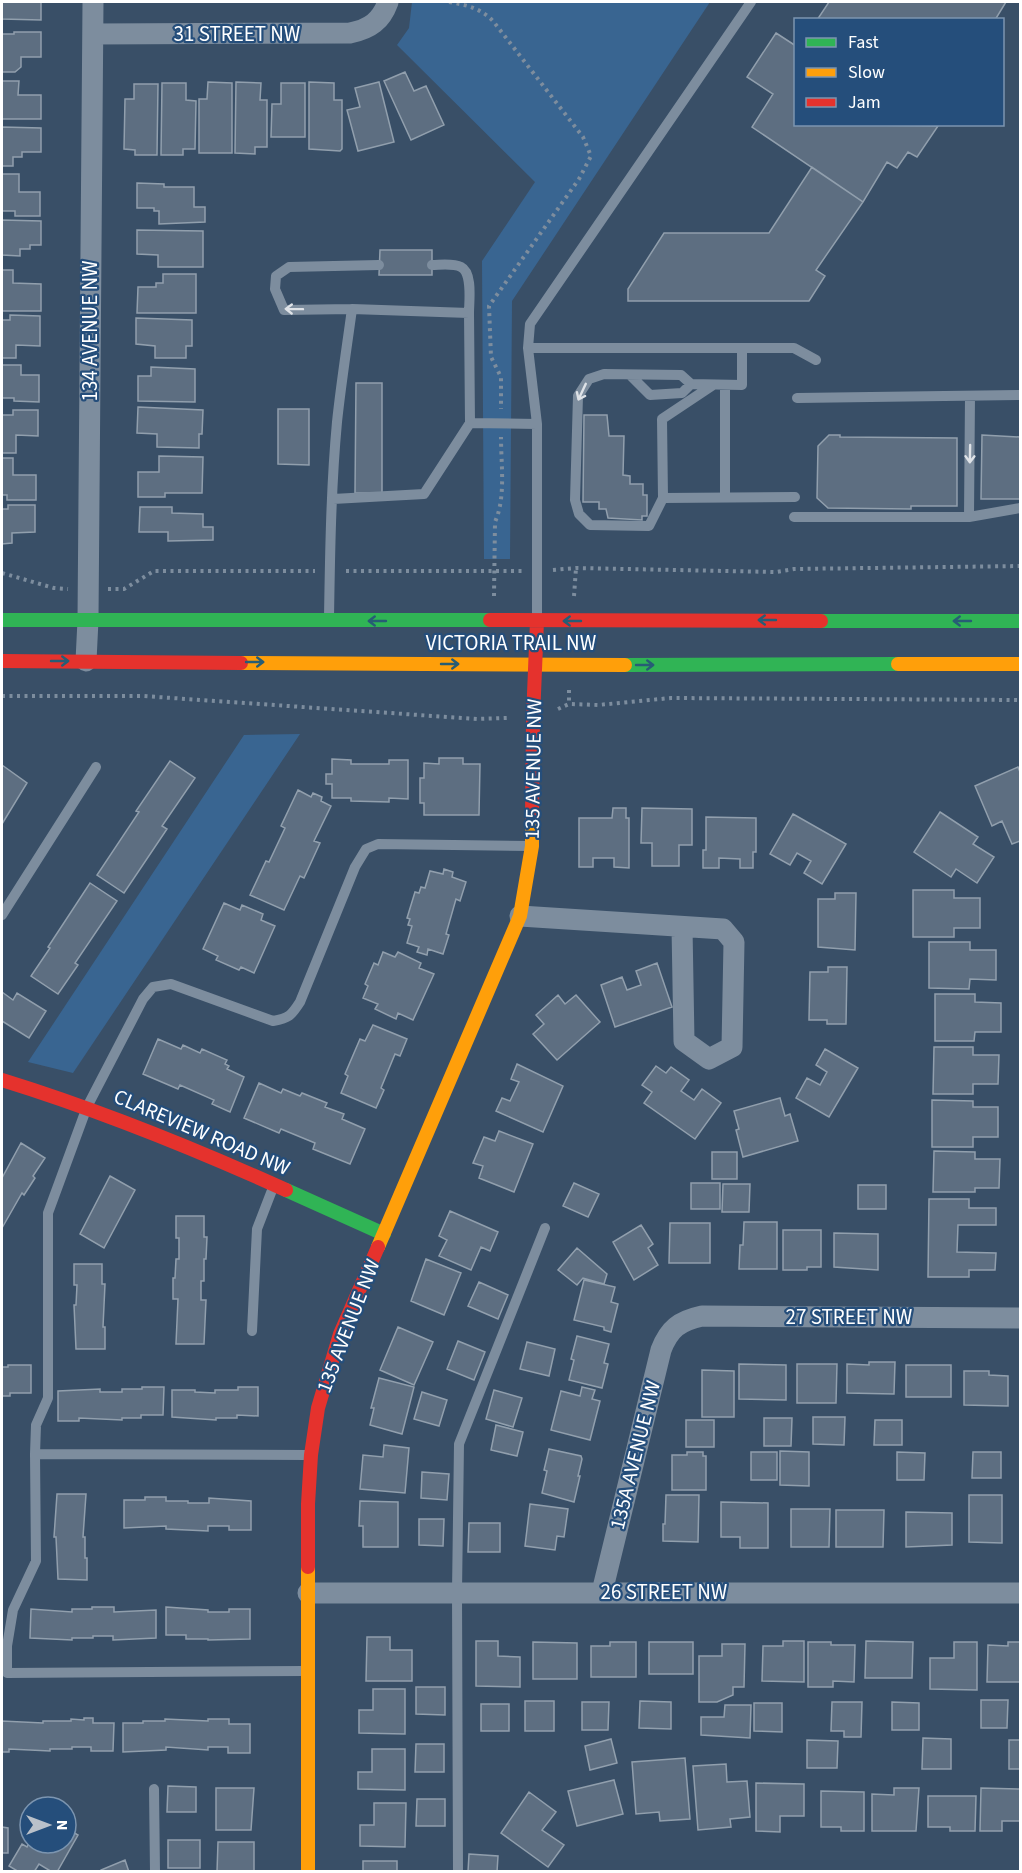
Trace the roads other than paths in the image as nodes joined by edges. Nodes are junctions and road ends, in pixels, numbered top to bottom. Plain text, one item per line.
1 (93, 2) edge
2 (388, 2) edge
3 (751, 2) edge
4 (93, 34) junction
5 (379, 265) dead end
6 (432, 265) dead end
7 (352, 309) junction
8 (469, 313) junction
9 (528, 348) junction
10 (742, 348) junction
11 (816, 360) dead end
12 (630, 375) junction
13 (691, 384) junction
14 (719, 385) junction
15 (1020, 395) edge
16 (970, 396) junction
17 (797, 398) dead end
18 (470, 423) junction
19 (537, 424) junction
20 (724, 497) junction
21 (795, 497) dead end
22 (663, 498) junction
23 (333, 499) junction
24 (1020, 508) edge
25 (794, 517) dead end
26 (969, 517) junction
27 (2, 620) edge
28 (88, 620) junction
29 (537, 621) junction
30 (1020, 621) edge
31 (328, 622) junction
32 (2, 661) edge
33 (86, 661) junction
34 (535, 664) junction
35 (1020, 664) edge
36 (96, 766) dead end
37 (532, 846) junction
38 (2, 915) edge
39 (520, 916) junction
40 (682, 927) junction
41 (2, 1080) edge
42 (87, 1107) junction
43 (274, 1185) junction
44 (545, 1228) dead end
45 (384, 1234) junction
46 (1020, 1318) edge
47 (679, 1324) joint
48 (252, 1331) dead end
49 (35, 1454) junction
50 (311, 1455) junction
51 (457, 1592) junction
52 (602, 1592) junction
53 (308, 1593) junction
54 (1020, 1593) edge
55 (308, 1671) junction
56 (154, 1789) dead end
57 (155, 1872) edge
58 (308, 1872) edge
59 (458, 1872) edge

1 - 4 street, 134 AVENUE NW
2 - 4 street, 31 STREET NW
3 - 9 lane
4 - 28 street, 134 AVENUE NW
7 -> 5 lane
6 - 8 lane
7 - 8 lane
7 - 23 lane
8 - 18 lane
9 - 10 lane
9 - 19 lane
10 - 11 lane
10 - 14 lane
12 - 13 lane
12 - 13 lane
12 -> 22 lane
13 - 14 lane
14 - 20 lane
14 - 22 lane
15 - 16 lane
16 - 17 lane
16 -> 26 lane
18 - 19 lane
18 - 23 lane
19 - 29 lane
20 - 21 lane
20 - 22 lane
23 - 31 lane
24 - 26 lane
25 - 26 lane
27 - 28 main road, VICTORIA TRAIL NW
28 - 31 main road, VICTORIA TRAIL NW
28 - 33 street, 134 AVENUE NW
30 -> 29 main road, VICTORIA TRAIL NW
29 -> 31 main road, VICTORIA TRAIL NW
29 - 34 main road, 135 AVENUE NW
32 -> 33 main road, VICTORIA TRAIL NW
33 -> 34 main road, VICTORIA TRAIL NW
34 -> 35 main road, VICTORIA TRAIL NW
34 - 37 main road, 135 AVENUE NW
36 - 38 lane
37 - 39 main road, 135 AVENUE NW
37 - 42 lane
39 - 40 street
39 - 45 main road, 135 AVENUE NW
40 - 40 street
41 - 42 main road, CLAREVIEW ROAD NW
42 - 43 main road, CLAREVIEW ROAD NW
42 - 49 lane
43 - 45 main road, CLAREVIEW ROAD NW
43 - 48 lane
44 - 51 lane
45 - 50 main road, 135 AVENUE NW
46 - 47 street, 27 STREET NW
47 - 52 street, 135A AVENUE NW
49 - 50 lane
49 - 55 lane
50 - 53 main road, 135 AVENUE NW
51 - 52 street, 26 STREET NW
51 - 53 street, 26 STREET NW
51 - 59 lane
52 - 54 street, 26 STREET NW
53 - 55 main road, 135 AVENUE NW
55 - 58 main road, 135 AVENUE NW
56 - 57 lane

